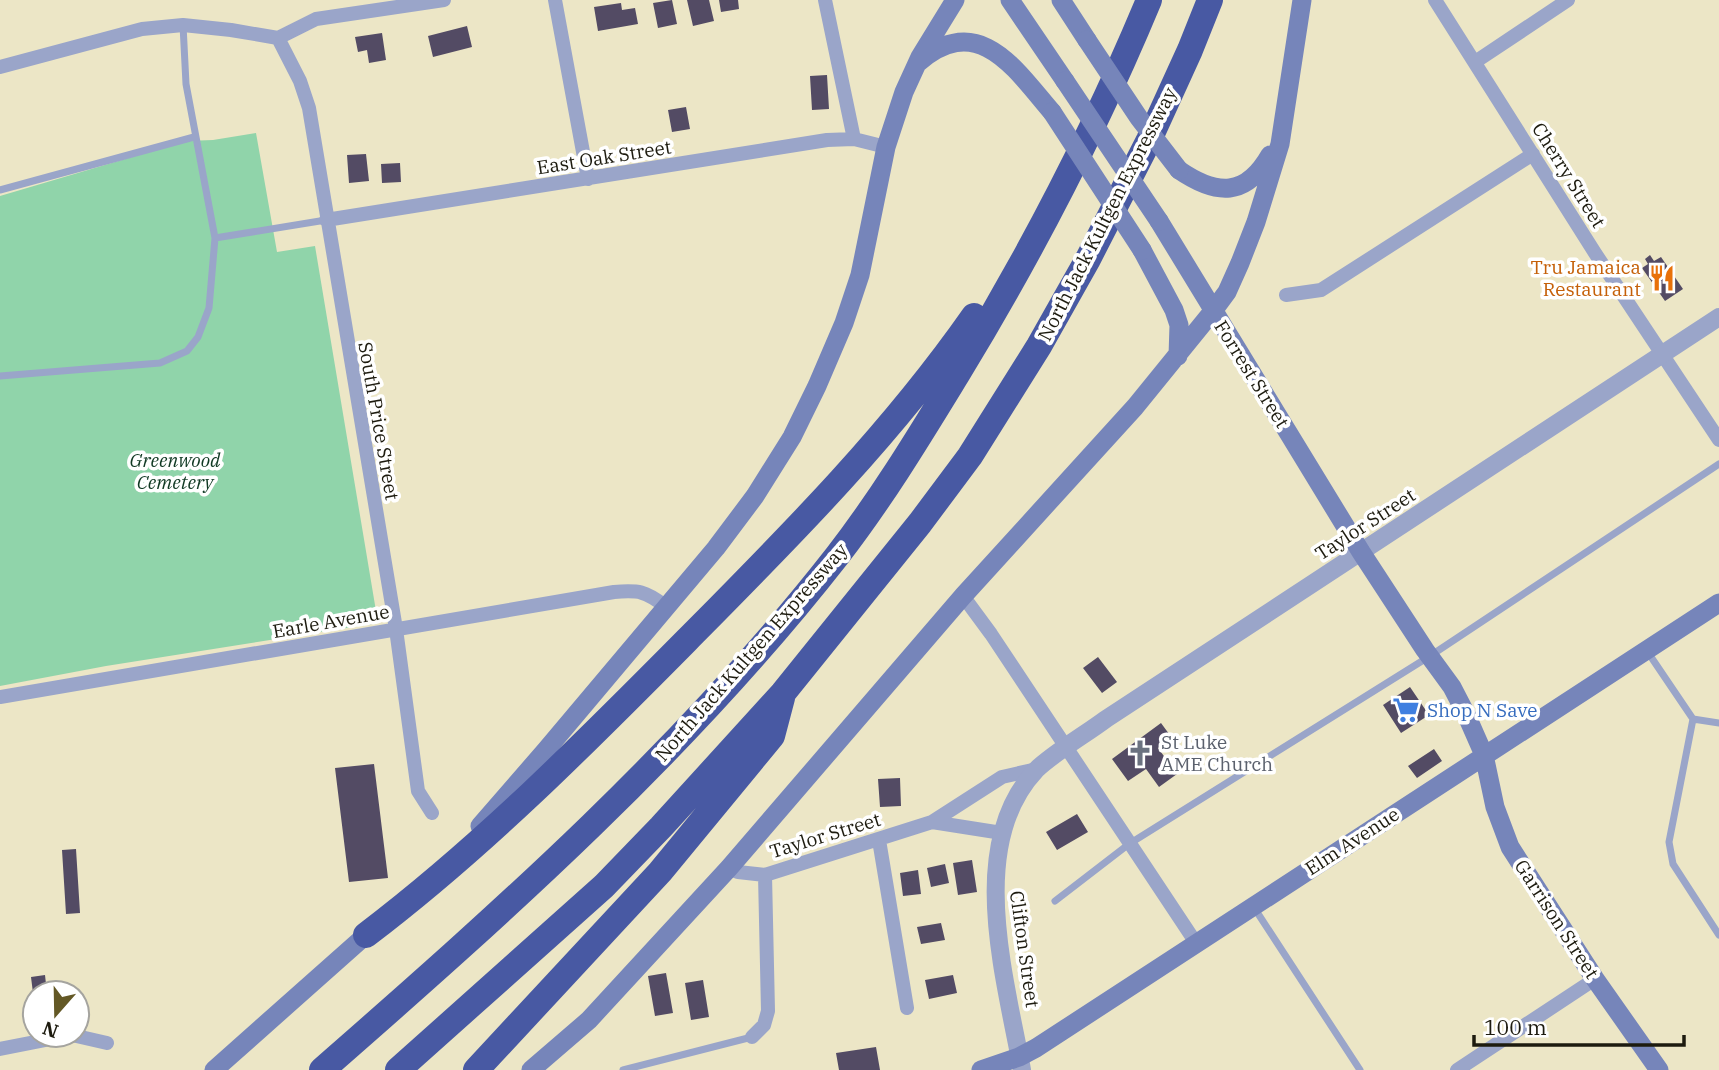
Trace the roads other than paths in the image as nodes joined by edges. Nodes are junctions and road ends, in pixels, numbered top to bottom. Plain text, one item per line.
1 (444, 0) edge
2 (555, 0) edge
3 (825, 0) edge
4 (955, 0) edge
5 (1010, 0) edge
6 (1061, 0) edge
7 (1149, 0) edge
8 (1210, 0) edge
9 (1221, 0) edge
10 (1302, 0) edge
11 (1435, 0) edge
12 (1568, 0) edge
13 (183, 25) junction
14 (278, 38) junction
15 (1475, 62) junction
16 (917, 63) junction
17 (0, 67) edge
18 (1175, 83) junction
19 (1282, 134) junction
20 (194, 137) junction
21 (854, 139) junction
22 (886, 147) junction
23 (1533, 154) junction
24 (588, 179) junction
25 (0, 190) edge
26 (1060, 195) junction
27 (326, 220) junction
28 (215, 238) junction
29 (1286, 295) dead end
30 (1213, 311) junction
31 (1719, 317) edge
32 (1662, 354) junction
33 (1178, 356) junction
34 (0, 376) edge
35 (1719, 440) edge
36 (1719, 464) edge
37 (1361, 552) junction
38 (963, 596) junction
39 (1719, 603) edge
40 (665, 606) junction
41 (396, 629) junction
42 (1646, 650) junction
43 (1430, 656) junction
44 (783, 693) junction
45 (0, 697) edge
46 (1693, 719) junction
47 (1719, 723) edge
48 (1065, 749) junction
49 (1484, 755) junction
50 (1037, 769) junction
51 (432, 813) dead end
52 (932, 822) junction
53 (1002, 833) junction
54 (878, 840) junction
55 (1129, 844) junction
56 (729, 868) junction
57 (765, 875) junction
58 (1055, 901) dead end
59 (1253, 905) junction
60 (366, 935) junction
61 (1719, 936) edge
62 (1196, 943) junction
63 (1595, 979) junction
64 (907, 1008) dead end
65 (752, 1037) joint
66 (91, 1039) edge
67 (107, 1043) dead end
68 (21, 1045) edge
69 (0, 1049) edge
70 (1021, 1064) edge
71 (536, 1069) edge
72 (214, 1070) edge
73 (322, 1070) edge
74 (398, 1070) edge
75 (476, 1070) edge
76 (622, 1070) edge
77 (981, 1070) edge
78 (1360, 1070) edge
79 (1457, 1070) edge
80 (1659, 1070) edge

1 - 14 street
2 - 24 street
3 - 21 street
4 - 16 main road
5 - 30 main road, Forrest Street, bridge
6 - 19 main road, bridge
7 - 26 highway, North Jack Kultgen Expressway
8 - 18 highway, North Jack Kultgen Expressway
9 - 18 highway
10 - 19 main road
11 - 15 street, Cherry Street
12 - 15 street
13 - 14 street
13 - 17 street
13 - 20 lane
14 - 27 street, South Price Street
15 - 23 street, Cherry Street
16 - 22 main road
16 - 33 main road, bridge
18 - 44 highway, North Jack Kultgen Expressway
19 - 30 main road
20 - 25 lane
20 - 28 lane
21 - 22 street, East Oak Street
21 - 24 street, East Oak Street
22 - 40 main road
23 - 29 street
23 - 32 street, Cherry Street
24 - 27 street, East Oak Street
26 - 60 highway
26 - 73 highway, North Jack Kultgen Expressway
27 - 28 lane
27 - 41 street, South Price Street
28 - 34 lane
30 - 33 main road
30 - 37 main road, Forrest Street
31 - 32 street, Taylor Street
32 - 35 street, Cherry Street
32 - 37 street, Taylor Street
33 - 38 main road
36 - 43 lane
37 - 43 main road, Forrest Street
37 - 48 street, Taylor Street
38 - 48 street
38 - 56 main road
39 - 42 main road, Elm Avenue
40 - 41 street, Earle Avenue
40 - 60 main road
41 - 45 street, Earle Avenue
41 - 51 street, South Price Street
42 - 46 lane
42 - 49 main road, Elm Avenue
43 - 49 main road, Forrest Street
43 - 55 lane
44 - 74 highway, North Jack Kultgen Expressway
44 - 75 highway
46 - 47 lane
46 - 61 lane
48 - 50 street, Taylor Street
48 - 55 street
49 - 59 main road, Elm Avenue
49 - 63 main road, Garrison Street
50 - 52 street, Taylor Street
50 - 53 street, Taylor Street
52 - 53 street, Taylor Street
52 - 54 street, Taylor Street
53 - 70 street, Clifton Street
54 - 57 street, Taylor Street
54 - 64 street
55 - 58 lane
55 - 62 street
56 - 57 street, Taylor Street
56 - 71 main road
57 - 65 street
59 - 62 main road, Elm Avenue
59 - 78 lane
60 - 72 main road
62 - 70 main road, Elm Avenue
63 - 79 street
63 - 80 main road, Garrison Street
65 - 76 lane
66 - 67 street
68 - 69 street
70 - 77 main road, Elm Avenue

